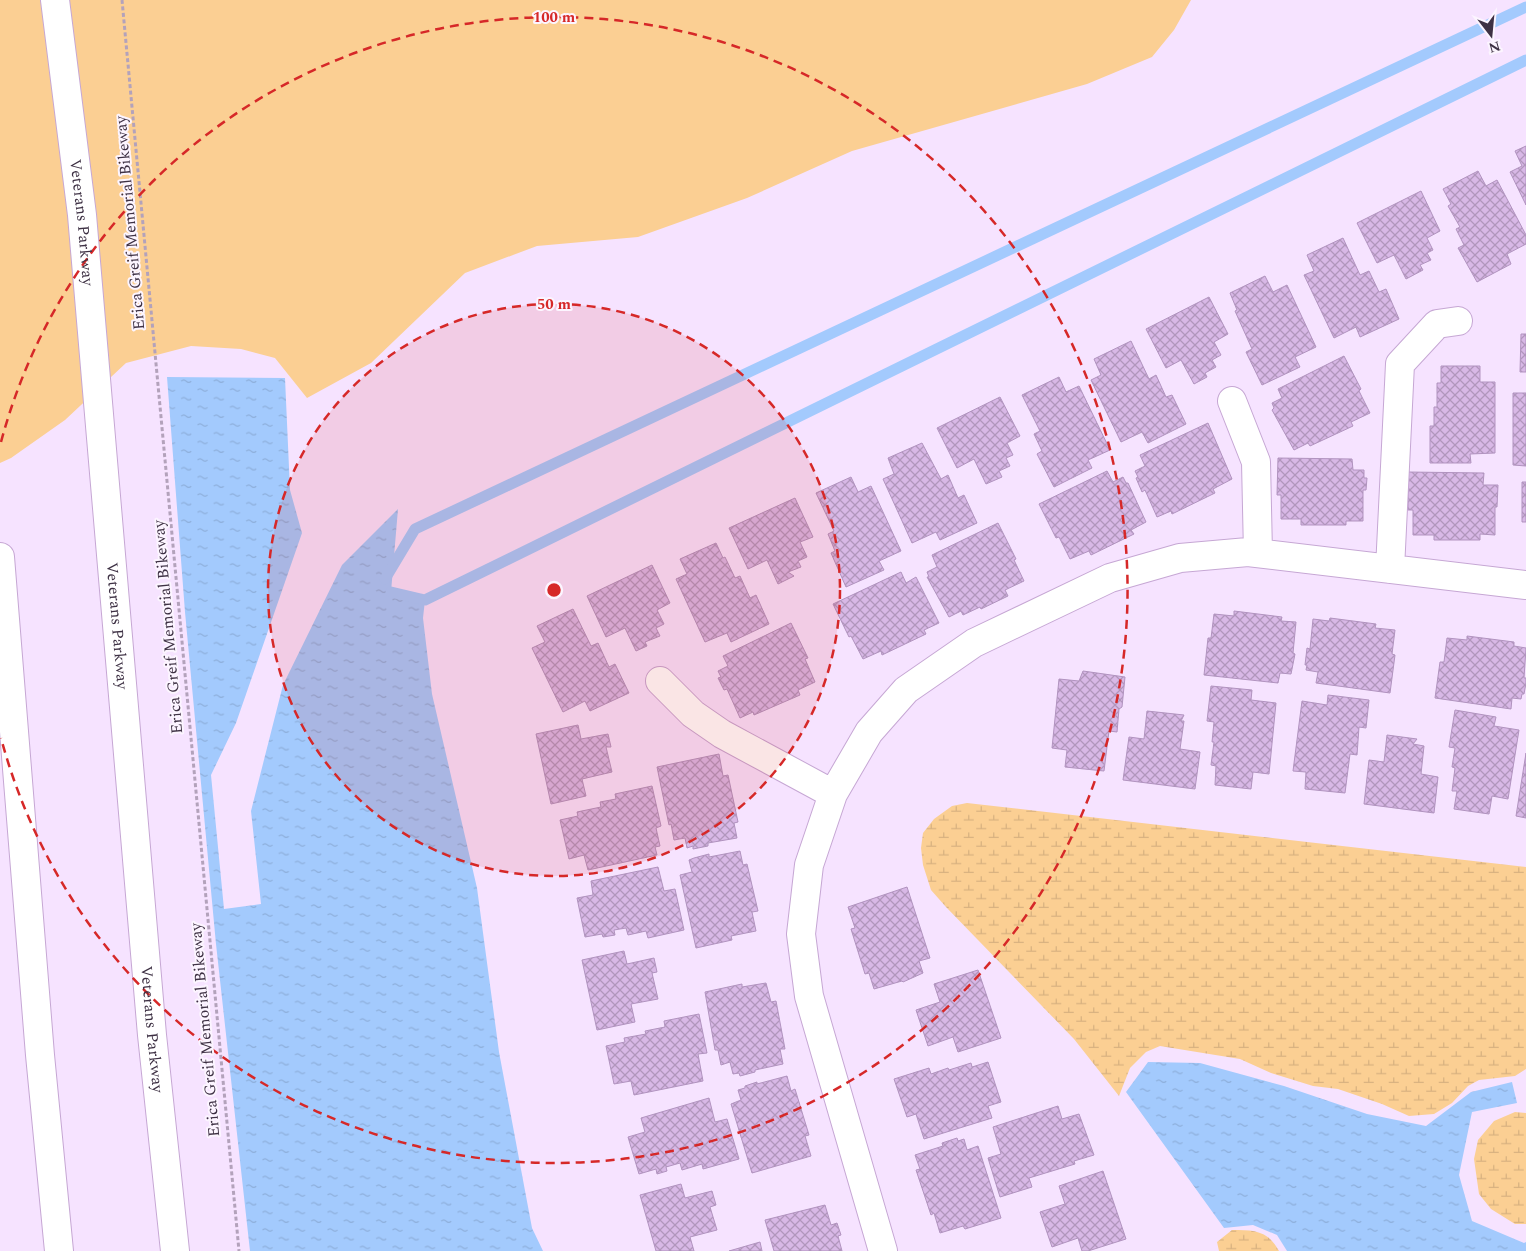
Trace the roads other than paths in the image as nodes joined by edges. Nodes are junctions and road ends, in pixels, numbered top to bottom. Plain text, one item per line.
1 (55, 0) edge
2 (1458, 321) dead end
3 (1232, 401) dead end
4 (1258, 553) junction
5 (0, 557) edge
6 (1390, 569) junction
7 (1526, 585) edge
8 (660, 681) dead end
9 (833, 794) junction
10 (59, 1251) edge
11 (175, 1251) edge
12 (883, 1251) edge

1 - 11 main road, Veterans Parkway
2 - 6 main road
3 - 4 main road
4 - 6 main road
4 - 9 main road
5 - 10 main road
6 - 7 main road
8 - 9 main road
9 - 12 main road

